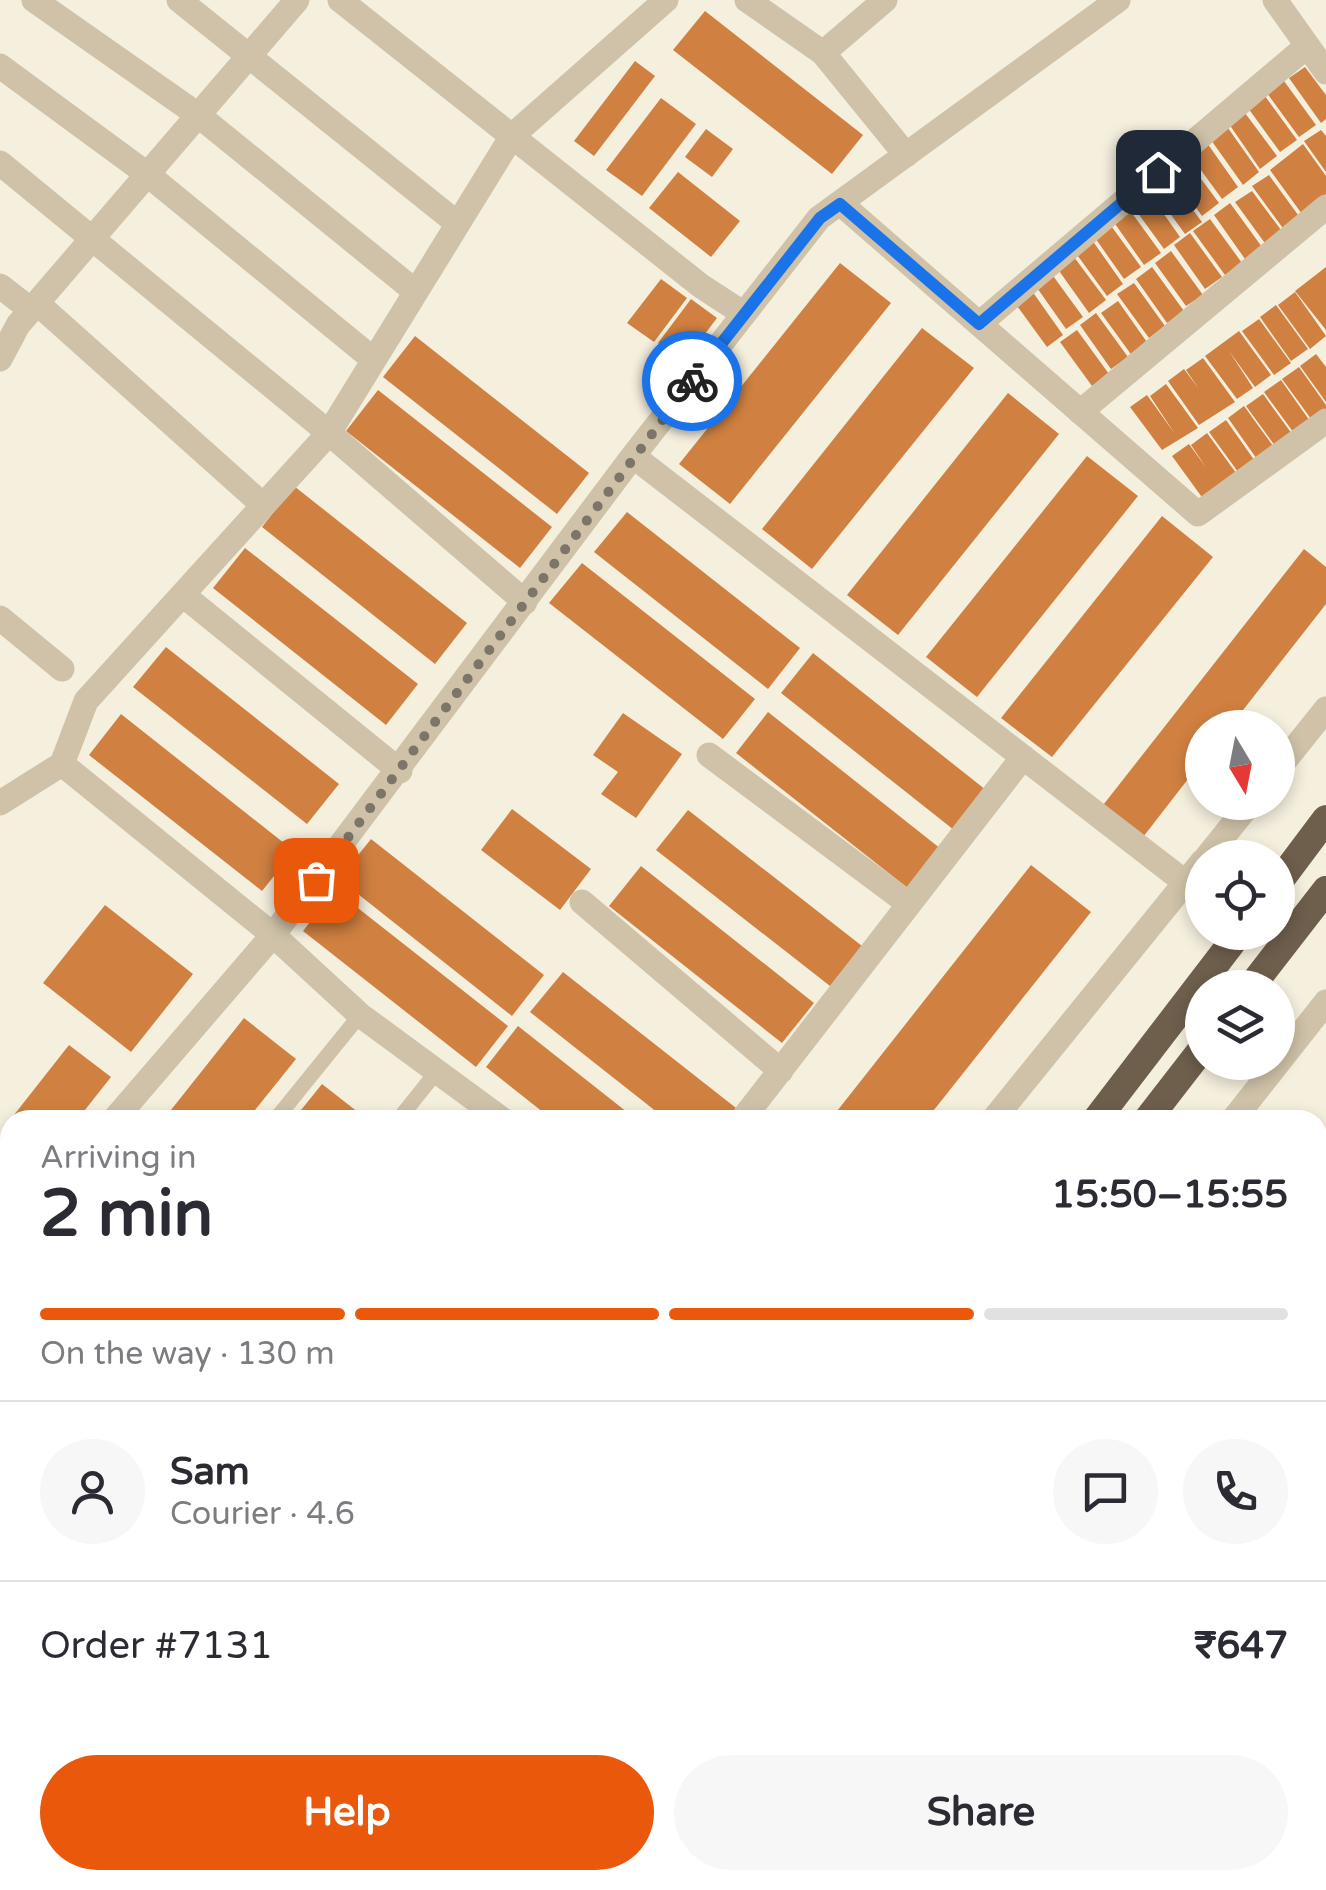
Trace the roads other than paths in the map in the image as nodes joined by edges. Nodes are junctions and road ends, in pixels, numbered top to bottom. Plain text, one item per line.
1 (34, 0) edge
2 (178, 0) edge
3 (297, 0) edge
4 (340, 0) edge
5 (666, 0) edge
6 (748, 0) edge
7 (885, 0) edge
8 (1118, 0) edge
9 (1275, 0) edge
10 (1307, 46) junction
11 (823, 54) junction
12 (249, 56) junction
13 (0, 66) edge
14 (1326, 72) edge
15 (198, 115) junction
16 (512, 136) junction
17 (906, 155) junction
18 (0, 164) edge
19 (148, 174) junction
20 (840, 204) junction
21 (1326, 207) edge
22 (458, 224) junction
23 (91, 240) junction
24 (0, 286) edge
25 (416, 292) junction
26 (34, 306) junction
27 (744, 314) junction
28 (979, 324) junction
29 (0, 359) edge
30 (374, 360) junction
31 (1080, 412) junction
32 (1326, 421) edge
33 (329, 433) junction
34 (633, 456) junction
35 (263, 504) junction
36 (183, 595) junction
37 (525, 602) junction
38 (0, 618) edge
39 (62, 669) dead end
40 (1326, 710) edge
41 (1295, 748) edge
42 (708, 754) dead end
43 (1022, 756) junction
44 (62, 764) junction
45 (400, 771) junction
46 (0, 803) edge
47 (1326, 819) edge
48 (1236, 820) edge
49 (1220, 840) edge
50 (1295, 860) edge
51 (1185, 882) edge
52 (1185, 884) edge
53 (1326, 890) edge
54 (582, 902) dead end
55 (909, 904) junction
56 (273, 934) junction
57 (1226, 950) edge
58 (1264, 970) edge
59 (1326, 1002) edge
60 (360, 1016) junction
61 (438, 1070) junction
62 (780, 1070) junction
63 (1185, 1071) edge
64 (123, 1110) edge
65 (283, 1110) edge
66 (406, 1110) edge
67 (490, 1110) edge
68 (750, 1110) edge
69 (1001, 1110) edge
70 (1104, 1110) edge
71 (1156, 1110) edge
72 (1240, 1110) edge

1 - 15 street
2 - 12 street
3 - 12 street
4 - 16 street
5 - 16 street
6 - 11 street
7 - 11 street
8 - 17 street
9 - 10 street
10 - 14 street
10 - 28 street
11 - 17 street
12 - 15 street
12 - 22 street
13 - 19 street
15 - 19 street
15 - 25 street
16 - 22 street
16 - 27 street
17 - 20 street
18 - 23 street
19 - 23 street
19 - 30 street
20 - 27 street
20 - 28 street
21 - 31 street
22 - 25 street
23 - 26 street
23 - 33 street
24 - 26 street
25 - 30 street
26 - 29 street
26 - 35 street
27 - 34 street
28 - 31 street
30 - 33 street
31 - 32 street
33 - 35 street
33 - 37 street
34 - 37 street
34 - 43 street
35 - 36 street
36 - 44 street
36 - 45 street
37 - 45 street
38 - 39 street
40 - 41 street
42 - 55 street
43 - 51 street
43 - 55 street
44 - 46 street
44 - 56 street
45 - 56 street
47 - 50 highway
48 - 49 street
52 - 69 street
53 - 58 highway
54 - 62 street
55 - 62 street
56 - 60 street
56 - 64 street
57 - 70 highway
59 - 72 street
60 - 61 street
60 - 65 lane
61 - 66 lane
61 - 67 street
62 - 68 street
63 - 71 highway

